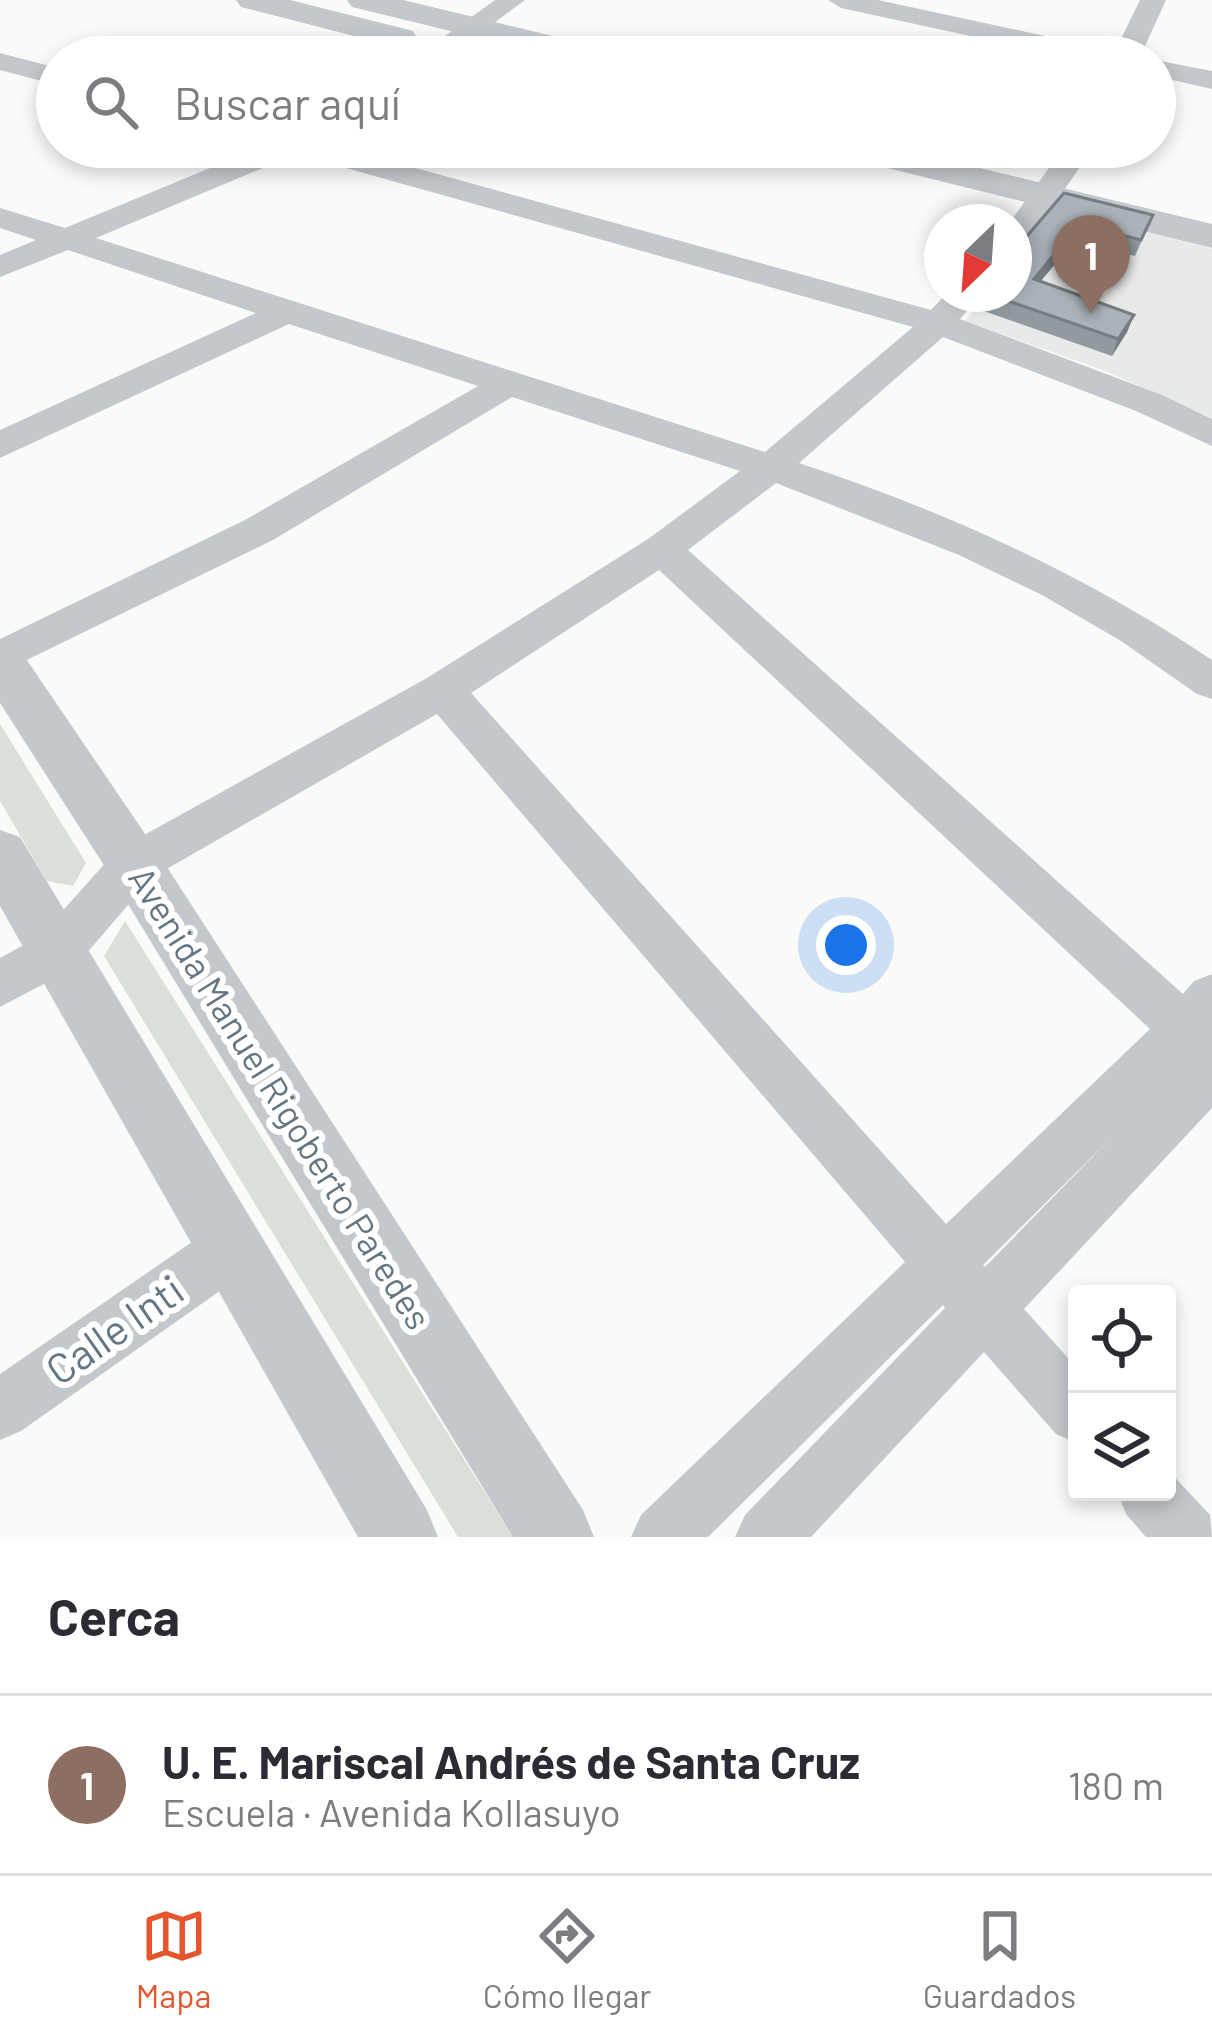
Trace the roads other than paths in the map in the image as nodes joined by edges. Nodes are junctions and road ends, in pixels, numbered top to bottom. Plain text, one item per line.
1 (252, 0) edge
2 (363, 0) edge
3 (512, 0) edge
4 (841, 0) edge
5 (1153, 0) edge
6 (939, 10) edge
7 (378, 36) edge
8 (458, 36) edge
9 (483, 36) edge
10 (1032, 36) edge
11 (1136, 36) edge
12 (0, 62) edge
13 (36, 71) edge
14 (1176, 72) edge
15 (1212, 80) edge
16 (237, 168) edge
17 (389, 168) edge
18 (1063, 170) edge
19 (1212, 205) edge
20 (1032, 214) edge
21 (0, 218) edge
22 (1212, 236) edge
23 (68, 239) junction
24 (0, 267) edge
25 (924, 302) edge
26 (286, 312) junction
27 (948, 312) edge
28 (957, 312) edge
29 (507, 384) junction
30 (1212, 434) edge
31 (0, 445) edge
32 (770, 468) junction
33 (662, 549) junction
34 (0, 659) edge
35 (1212, 682) edge
36 (442, 690) junction
37 (0, 854) edge
38 (134, 864) junction
39 (57, 952) junction
40 (0, 983) edge
41 (1205, 1037) edge
42 (231, 1250) junction
43 (963, 1286) junction
44 (1068, 1403) edge
45 (0, 1410) edge
46 (1156, 1501) edge
47 (400, 1537) edge
48 (556, 1537) edge
49 (663, 1537) edge
50 (767, 1537) edge
51 (1188, 1537) edge

1 - 7 street
2 - 8 street
3 - 9 street
4 - 6 street
5 - 11 street
6 - 10 street
12 - 13 street
14 - 15 street
16 - 23 street
17 - 25 street
18 - 19 street
18 - 20 street
18 - 22 street
21 - 23 street
23 - 24 street
23 - 26 street
26 - 29 street
26 - 31 street
27 - 32 street
28 - 30 street
29 - 32 street
29 - 34 street
32 - 33 street
32 - 35 street
33 - 36 street
33 - 41 street
34 - 38 street, Avenida Manuel Rigoberto Paredes
36 - 38 street
36 - 43 street
37 - 39 street
38 - 39 street
38 - 48 street, Avenida Manuel Rigoberto Paredes
39 - 40 street
39 - 42 street
41 - 43 street
42 - 45 street, Calle Inti
42 - 47 street
43 - 44 street
43 - 49 street
43 - 50 street
46 - 51 street

